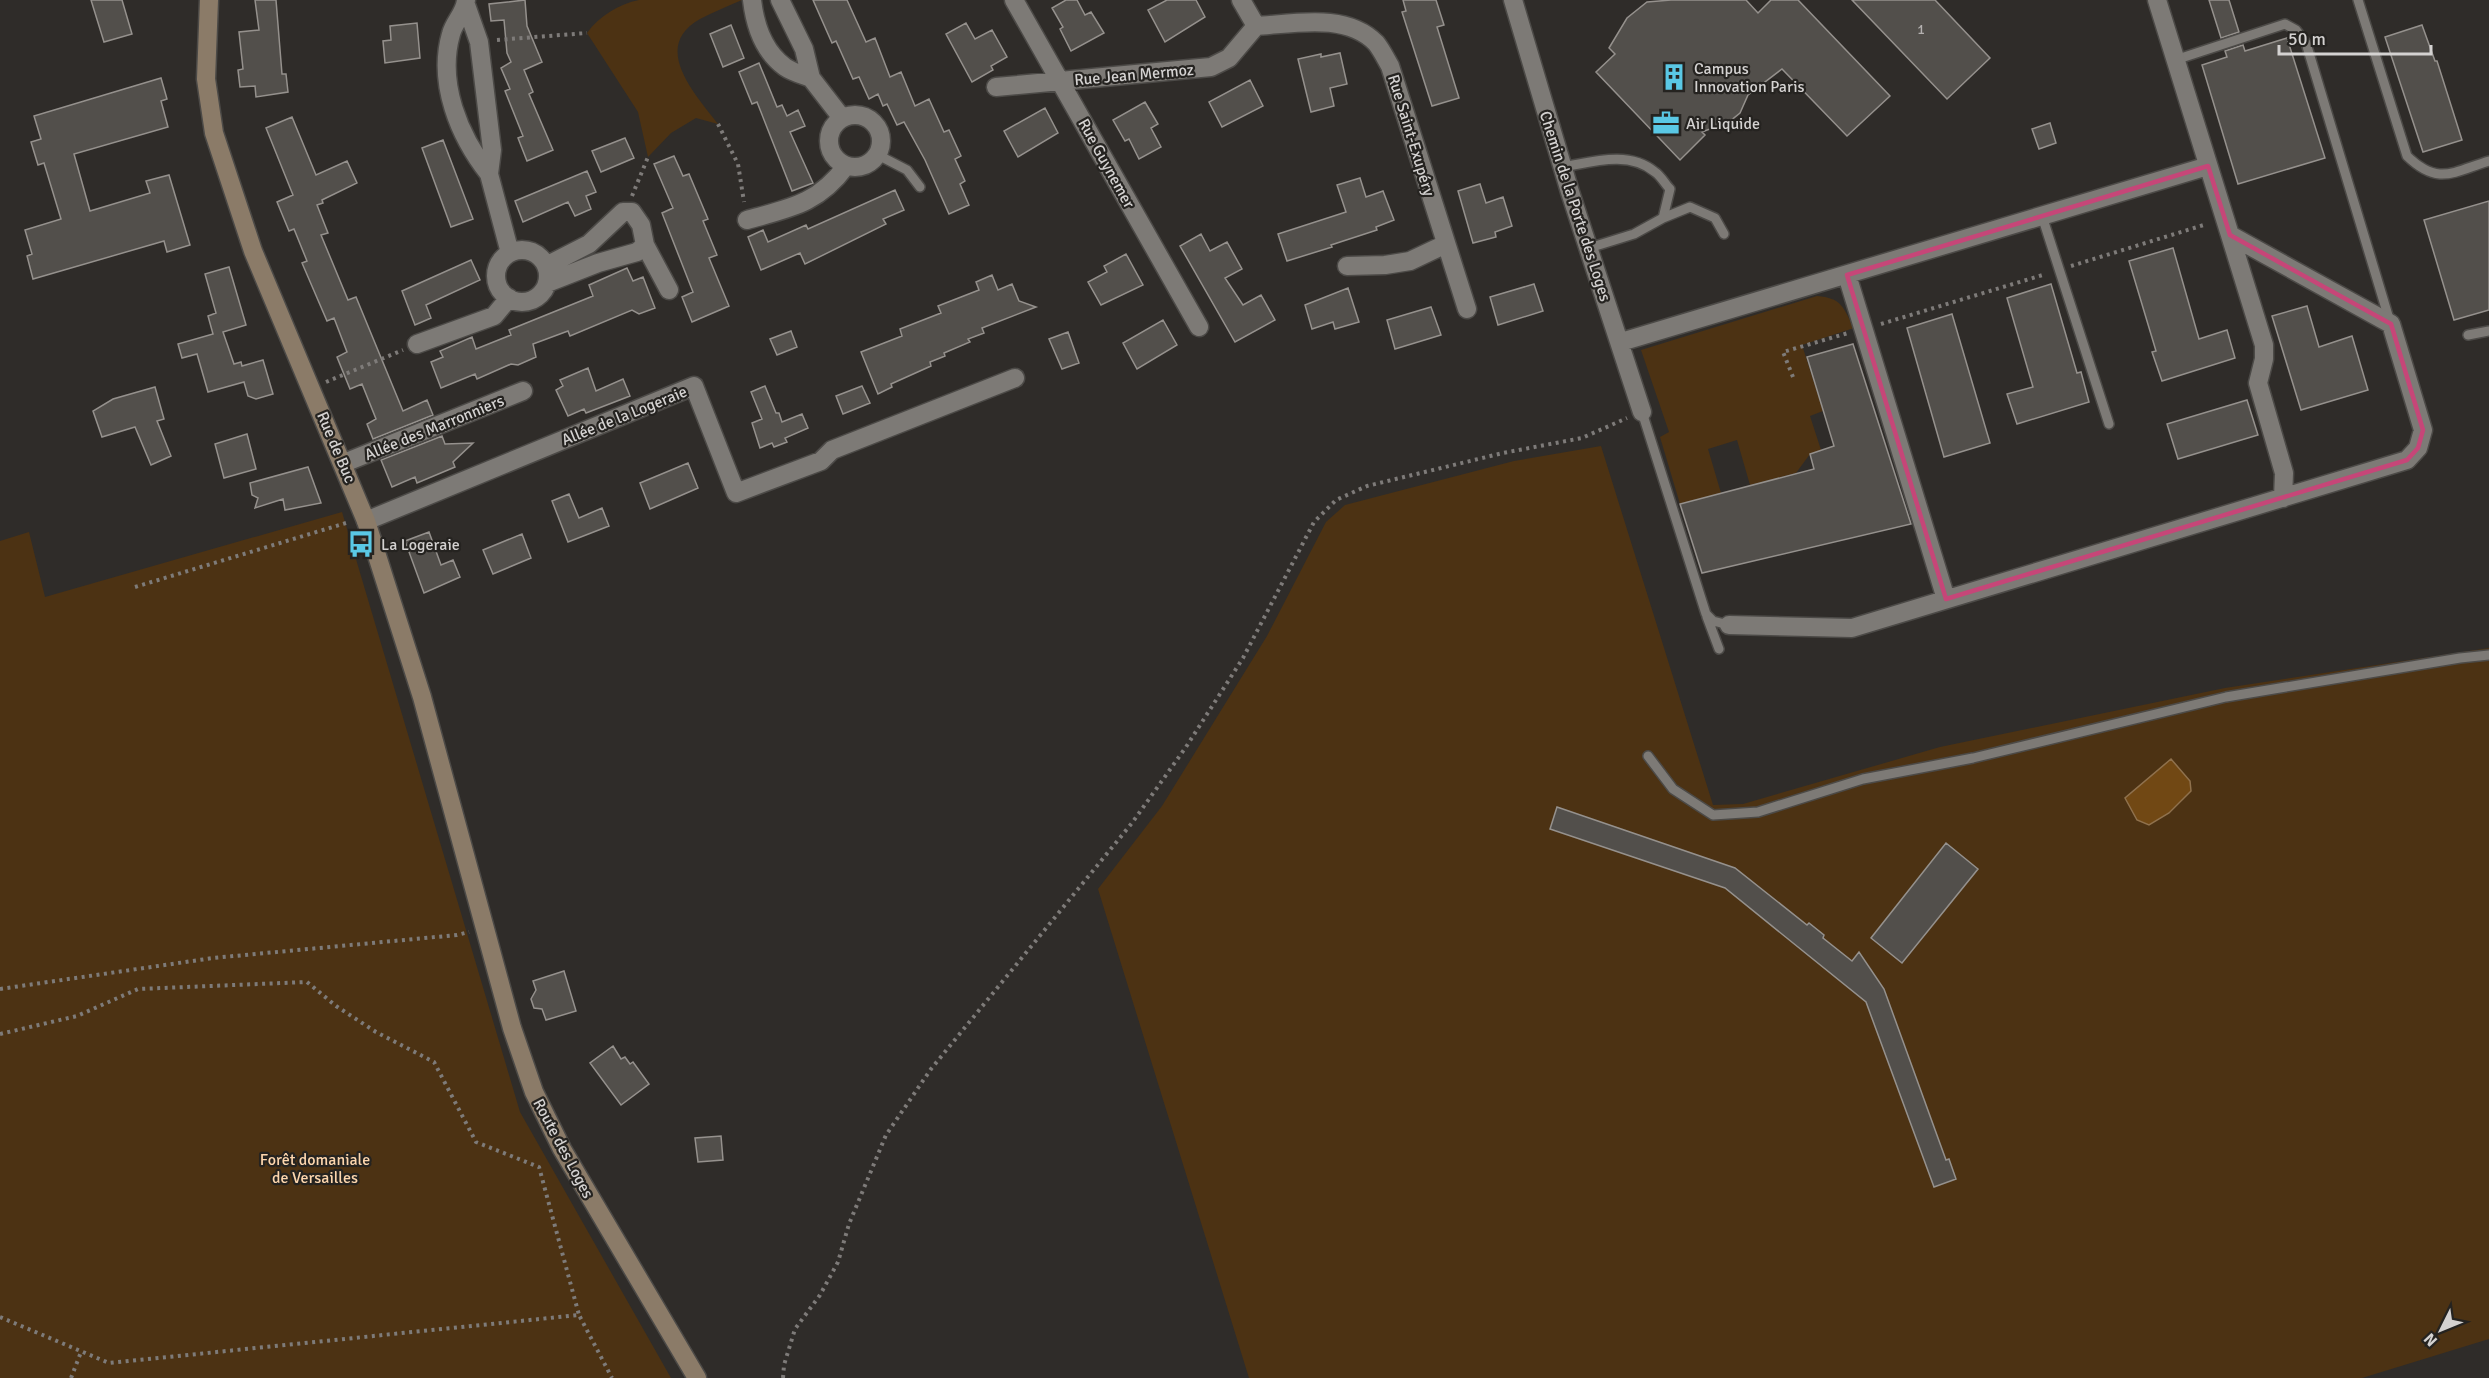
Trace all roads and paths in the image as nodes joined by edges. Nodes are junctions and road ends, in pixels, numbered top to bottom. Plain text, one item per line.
1 (209, 0) edge
2 (752, 0) edge
3 (780, 0) edge
4 (1014, 0) edge
5 (1241, 0) edge
6 (1513, 0) edge
7 (2157, 0) edge
8 (2358, 0) edge
9 (466, 2) edge
10 (1256, 26) junction
11 (586, 33) dead end
12 (479, 42) junction
13 (2175, 60) junction
14 (811, 78) junction
15 (1061, 81) junction
16 (996, 87) dead end
17 (843, 118) junction
18 (718, 124) dead end
19 (878, 155) junction
20 (648, 157) dead end
21 (2489, 161) edge
22 (846, 166) junction
23 (2208, 166) junction
24 (1563, 167) junction
25 (489, 174) junction
26 (920, 187) dead end
27 (632, 212) junction
28 (2042, 216) junction
29 (1663, 218) junction
30 (747, 220) joint
31 (2227, 226) junction
32 (1724, 234) dead end
33 (1446, 244) junction
34 (645, 245) junction
35 (1589, 248) junction
36 (510, 253) junction
37 (1347, 266) dead end
38 (2060, 270) junction
39 (547, 274) junction
40 (1847, 275) junction
41 (669, 290) dead end
42 (508, 298) junction
43 (1467, 309) dead end
44 (2391, 324) junction
45 (1199, 327) dead end
46 (1863, 329) junction
47 (2489, 331) edge
48 (2468, 335) dead end
49 (1621, 342) junction
50 (417, 344) joint
51 (1793, 377) dead end
52 (1015, 378) dead end
53 (312, 388) junction
54 (523, 391) dead end
55 (1642, 411) junction
56 (2109, 424) dead end
57 (344, 463) junction
58 (2283, 498) junction
59 (366, 520) junction
60 (135, 587) dead end
61 (1946, 600) junction
62 (1706, 614) junction
63 (1729, 625) joint
64 (1719, 649) dead end
65 (2489, 655) edge
66 (1648, 756) dead end
67 (476, 898) joint
68 (485, 928) junction
69 (0, 989) edge
70 (0, 1034) edge
71 (579, 1315) junction
72 (0, 1317) edge
73 (81, 1352) junction
74 (71, 1378) edge
75 (612, 1378) edge
76 (697, 1378) edge
77 (783, 1378) edge

1 - 53 street, Rue de Buc
2 - 14 street
3 - 14 street
4 - 15 street, Rue Guynemer
5 - 10 street
6 - 24 street, Chemin de la Porte des Loges
7 - 13 street
8 - 21 lane
9 - 12 street
9 - 25 street
10 - 15 street, Rue Jean Mermoz
10 - 33 street, Rue Saint-Exupéry
11 - 12 path
12 - 25 street
13 - 23 street
13 - 44 lane
14 - 17 street
15 - 16 street, Rue Jean Mermoz
15 - 45 street, Rue Guynemer
17 - 19 street
17 - 22 street
18 - 30 path
19 - 22 street
19 - 26 lane
20 - 27 path
22 - 30 street
23 - 28 street
23 - 31 street
24 - 29 lane
24 - 35 street, Chemin de la Porte des Loges
25 - 36 street
27 - 34 street
27 - 39 street
28 - 38 lane
28 - 40 street
29 - 32 lane
29 - 35 lane
31 - 38 path
31 - 44 street
31 - 58 street
33 - 37 street
33 - 43 street, Rue Saint-Exupéry
34 - 39 street
34 - 41 street
35 - 49 street, Chemin de la Porte des Loges
36 - 39 street
36 - 42 street
38 - 46 path
38 - 56 lane
39 - 42 street
40 - 46 street
40 - 49 street
42 - 50 street
44 - 58 street
46 - 51 path
46 - 61 street
47 - 48 lane
49 - 55 street, Chemin de la Porte des Loges
50 - 53 path
52 - 59 street, Allée de la Logeraie
53 - 57 street, Rue de Buc
54 - 57 street, Allée des Marronniers
55 - 62 lane
55 - 77 path
57 - 59 street, Rue de Buc
58 - 61 street
59 - 60 path
59 - 67 street, Rue de Buc
61 - 63 street
62 - 63 lane
62 - 64 lane
65 - 66 lane
67 - 68 street, Route des Loges
68 - 69 path
68 - 76 street, Route des Loges
70 - 71 path
71 - 73 path
71 - 75 path
72 - 73 path
73 - 74 path

